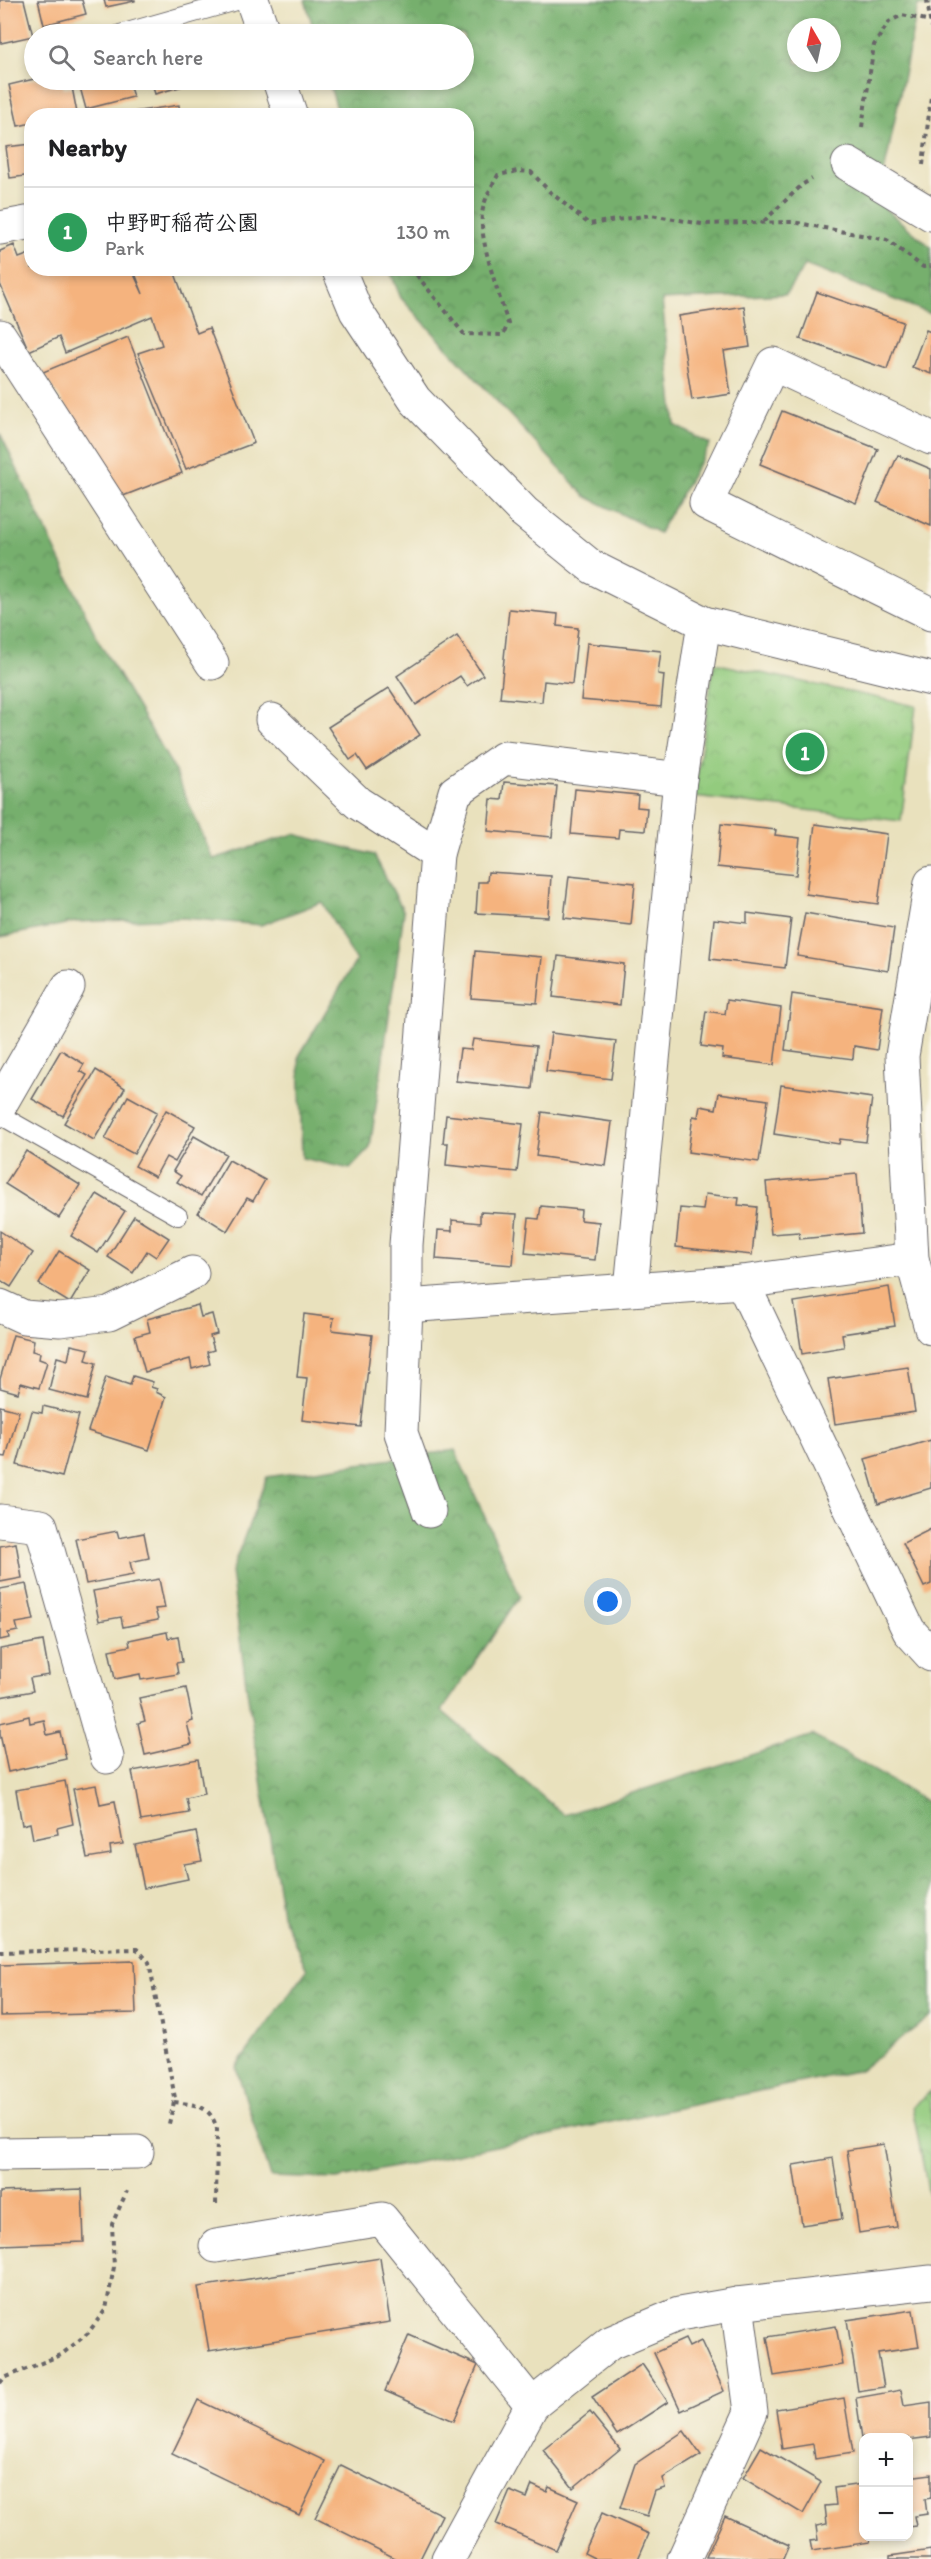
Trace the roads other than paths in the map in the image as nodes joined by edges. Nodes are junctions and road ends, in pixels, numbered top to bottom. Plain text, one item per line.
1 (240, 0) edge
2 (252, 0) edge
3 (155, 24) edge
4 (260, 24) edge
5 (282, 90) edge
6 (288, 108) edge
7 (848, 164) road end
8 (924, 200) edge
9 (24, 224) edge
10 (0, 228) edge
11 (341, 276) edge
12 (0, 336) edge
13 (931, 438) edge
14 (931, 614) edge
15 (705, 623) junction
16 (212, 663) dead end
17 (931, 679) edge
18 (272, 720) dead end
19 (680, 779) junction
20 (437, 854) junction
21 (931, 883) edge
22 (68, 987) dead end
23 (0, 1105) edge
24 (0, 1115) edge
25 (178, 1216) dead end
26 (912, 1259) junction
27 (192, 1273) dead end
28 (742, 1282) junction
29 (631, 1289) junction
30 (0, 1306) edge
31 (406, 1306) junction
32 (931, 1328) edge
33 (429, 1511) dead end
34 (0, 1521) edge
35 (931, 1655) edge
36 (107, 1757) dead end
37 (137, 2151) dead end
38 (0, 2154) edge
39 (216, 2246) road end
40 (931, 2282) edge
41 (737, 2304) junction
42 (532, 2404) junction
43 (448, 2559) edge
44 (684, 2559) edge

1 - 3 lane
2 - 4 street
5 - 6 street
7 - 8 street
9 - 10 street
11 - 15 street
12 - 16 street
13 - 14 street
15 - 17 street
15 - 19 street
18 - 20 street
19 - 20 street
19 - 29 street
20 - 31 street
21 - 26 street
22 - 23 street
24 - 25 lane
26 - 28 street
26 - 32 street
27 - 30 street
28 - 29 street
28 - 35 street
29 - 31 street
31 - 33 street
34 - 36 street
37 - 38 street
39 - 42 street
40 - 41 street
41 - 42 street
41 - 44 street
42 - 43 street

